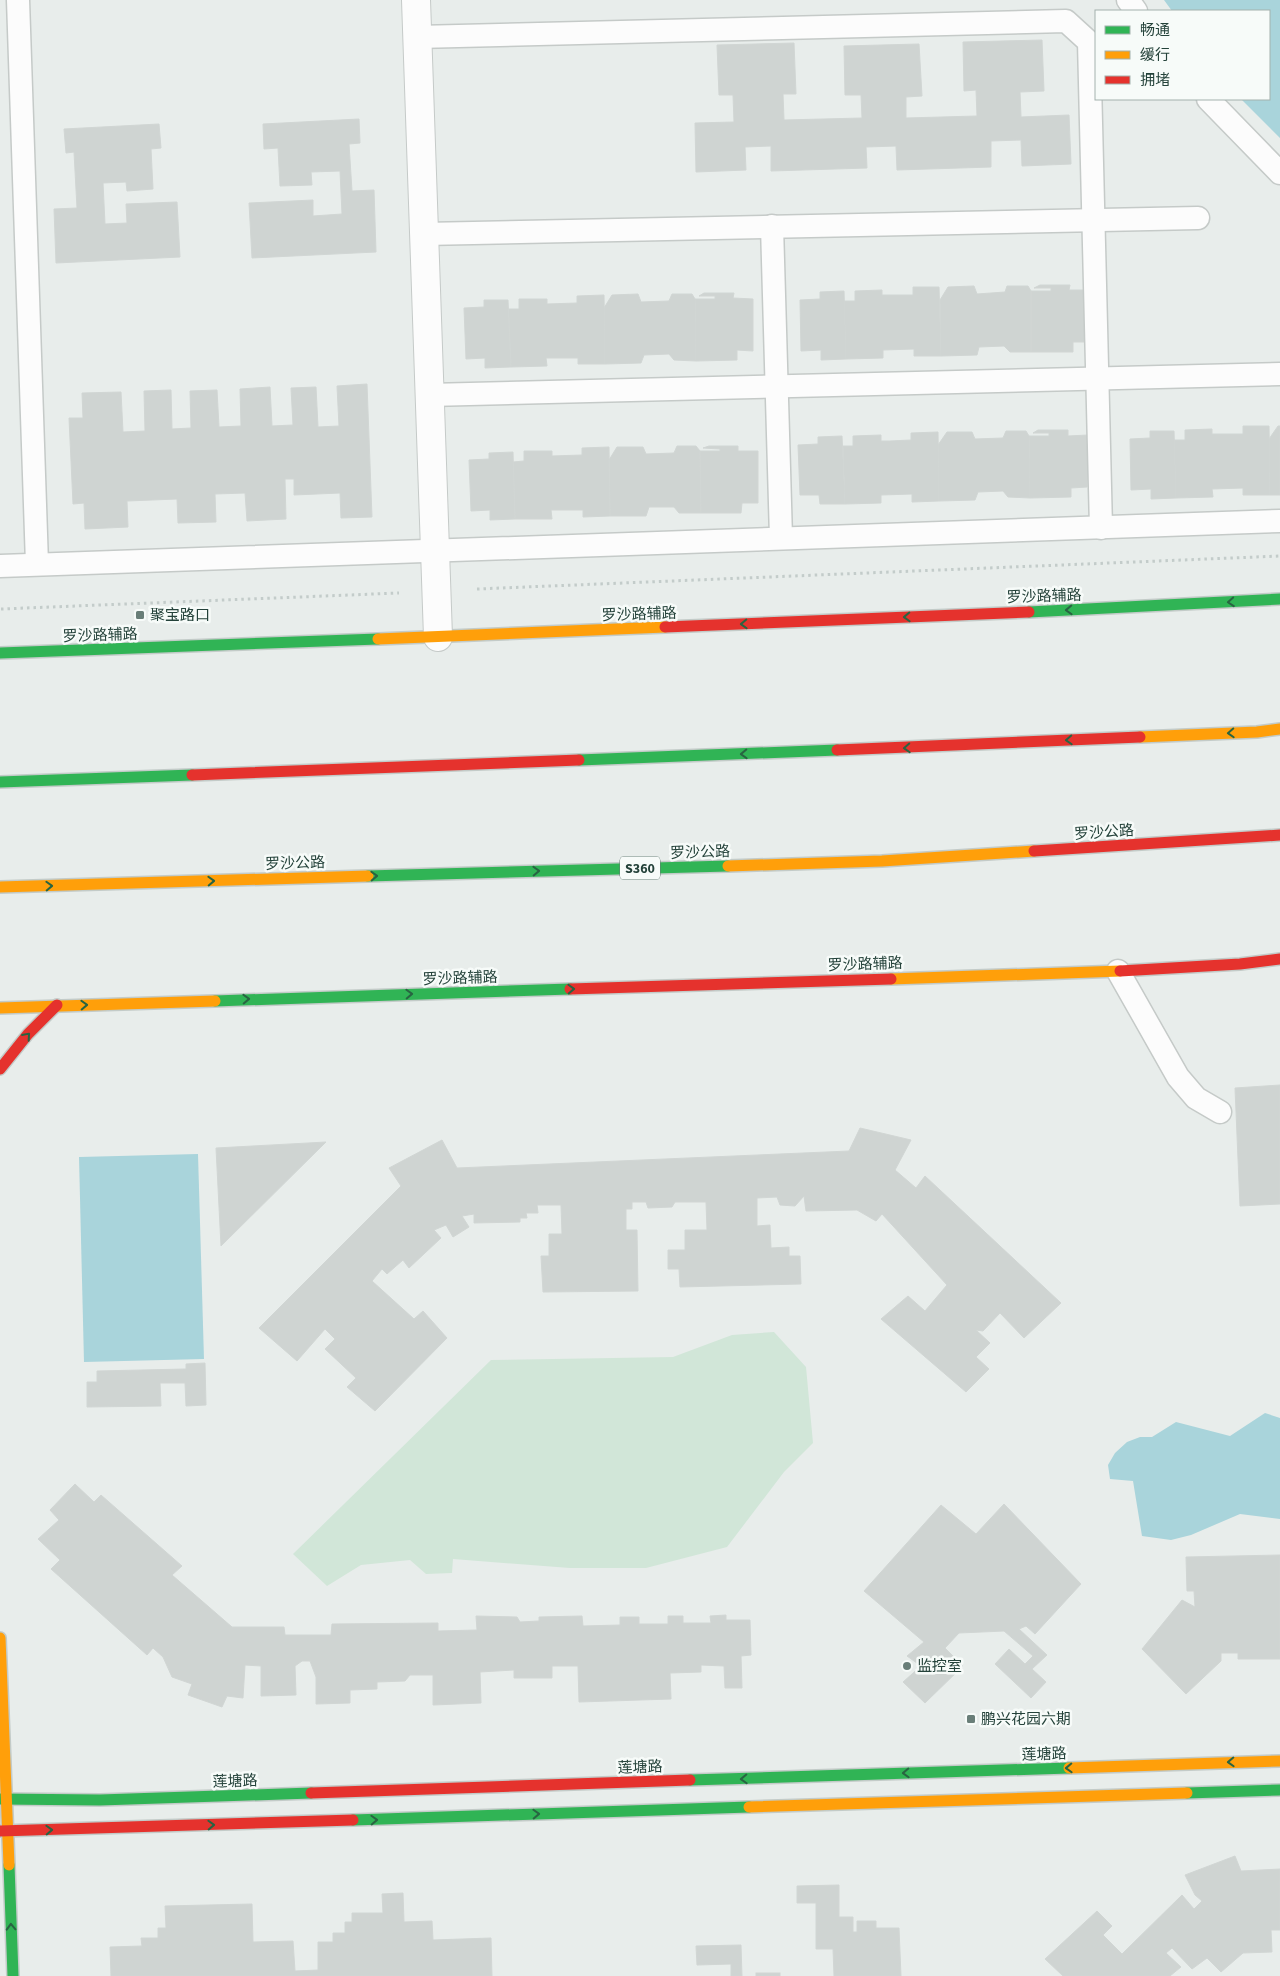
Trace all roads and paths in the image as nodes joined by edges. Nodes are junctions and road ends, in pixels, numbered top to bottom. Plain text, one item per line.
1 (18, 0) edge
2 (416, 0) edge
3 (417, 37) junction
4 (1209, 100) edge
5 (1280, 173) edge
6 (1198, 218) dead end
7 (1094, 219) junction
8 (772, 226) junction
9 (424, 234) junction
10 (1280, 374) edge
11 (1097, 379) junction
12 (777, 387) junction
13 (430, 395) junction
14 (1280, 522) edge
15 (1101, 528) junction
16 (781, 538) junction
17 (434, 550) junction
18 (1280, 556) edge
19 (37, 564) junction
20 (0, 566) edge
21 (477, 589) dead end
22 (399, 593) dead end
23 (1280, 599) edge
24 (1, 609) dead end
25 (438, 637) junction
26 (0, 653) edge
27 (1280, 729) edge
28 (0, 782) edge
29 (1280, 835) edge
30 (0, 887) edge
31 (1280, 959) edge
32 (1118, 971) junction
33 (57, 1006) junction
34 (0, 1008) edge
35 (0, 1069) edge
36 (1220, 1112) dead end
37 (0, 1638) edge
38 (1280, 1761) edge
39 (1280, 1790) edge
40 (3, 1799) edge
41 (4, 1831) edge
42 (13, 1976) edge

1 - 19 lane
2 - 3 street
3 - 7 lane
3 - 9 street
4 - 5 lane
6 - 7 lane
7 - 8 lane
7 - 11 lane
8 - 9 lane
8 - 12 lane
9 - 13 street
10 - 11 lane
11 - 12 lane
11 - 15 lane
12 - 13 lane
12 - 16 lane
13 - 17 street
14 - 15 lane
15 - 16 lane
16 - 17 lane
17 - 19 lane
17 - 25 street
18 - 21 path
19 - 20 lane
22 - 24 path
23 -> 25 main road, 罗沙路辅路
25 - 26 main road, 罗沙路辅路
27 -> 28 main road
30 -> 29 main road, 罗沙公路 / S360
31 - 32 main road, 罗沙路辅路
33 -> 32 main road, 罗沙路辅路
32 - 36 lane
33 - 34 main road, 罗沙路辅路
35 -> 33 main road
37 - 40 main road
38 -> 40 main road, 莲塘路
41 -> 39 main road
40 - 41 main road
42 -> 41 main road

